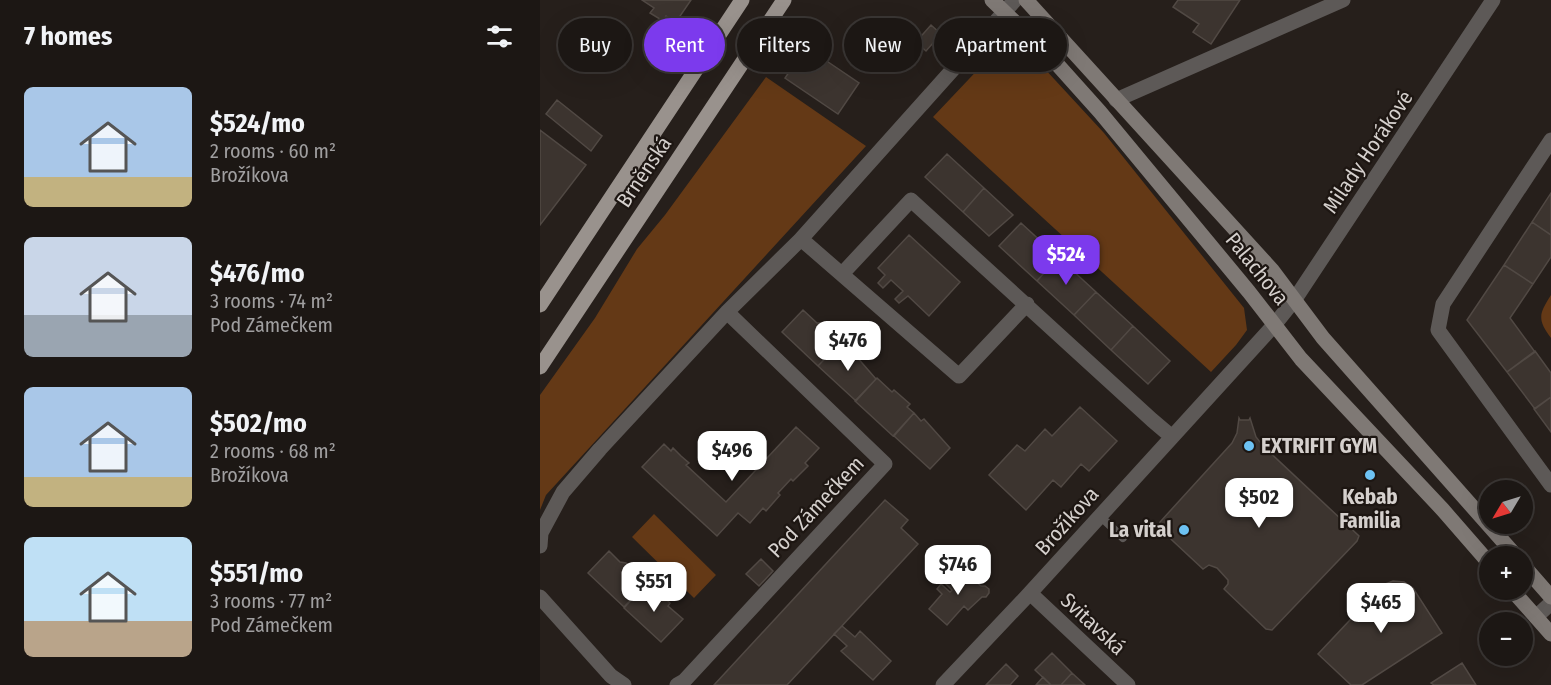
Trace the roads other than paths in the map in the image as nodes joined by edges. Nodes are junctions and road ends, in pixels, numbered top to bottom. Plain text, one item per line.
1 (742, 0) edge
2 (784, 0) edge
3 (992, 0) edge
4 (1026, 0) edge
5 (1343, 0) edge
6 (1493, 0) edge
7 (1010, 6) edge
8 (1116, 100) junction
9 (1551, 140) edge
10 (801, 239) junction
11 (842, 274) junction
12 (1295, 299) junction
13 (1027, 304) junction
14 (540, 305) edge
15 (726, 312) junction
16 (1275, 324) junction
17 (540, 367) edge
18 (1172, 437) junction
19 (1551, 485) edge
20 (1100, 516) junction
21 (1123, 538) dead end
22 (540, 546) edge
23 (1507, 546) edge
24 (1479, 551) edge
25 (1533, 577) edge
26 (1030, 593) junction
27 (540, 597) edge
28 (1551, 597) edge
29 (1521, 600) edge
30 (1551, 603) edge
31 (1536, 617) junction
32 (1551, 634) edge
33 (607, 680) edge
34 (624, 685) edge
35 (677, 685) edge
36 (943, 685) edge
37 (1128, 685) edge

1 - 14 main road, Brněnská
2 - 17 main road, Brněnská
3 - 7 street, Palachova
4 - 8 street, Palachova
5 - 8 street
6 - 12 street, Milady Horákové
7 - 10 street
7 - 16 street, Palachova
8 - 12 street, Palachova
9 - 19 street
10 - 11 street
10 - 15 street
11 - 13 street
11 - 13 street
12 - 16 street, Milady Horákové
12 - 23 street, Palachova
13 - 18 street
15 - 22 street
15 - 35 street, Pod Zámečkem
16 - 18 street, Brožíkova
16 - 24 street, Palachova
18 - 20 street, Brožíkova
20 - 21 lane
20 - 26 street, Brožíkova
25 - 28 street
26 - 36 street, Brožíkova
26 - 37 street, Svitavská
27 - 33 street
29 - 31 street
30 - 31 street
31 - 32 street
33 - 34 street

